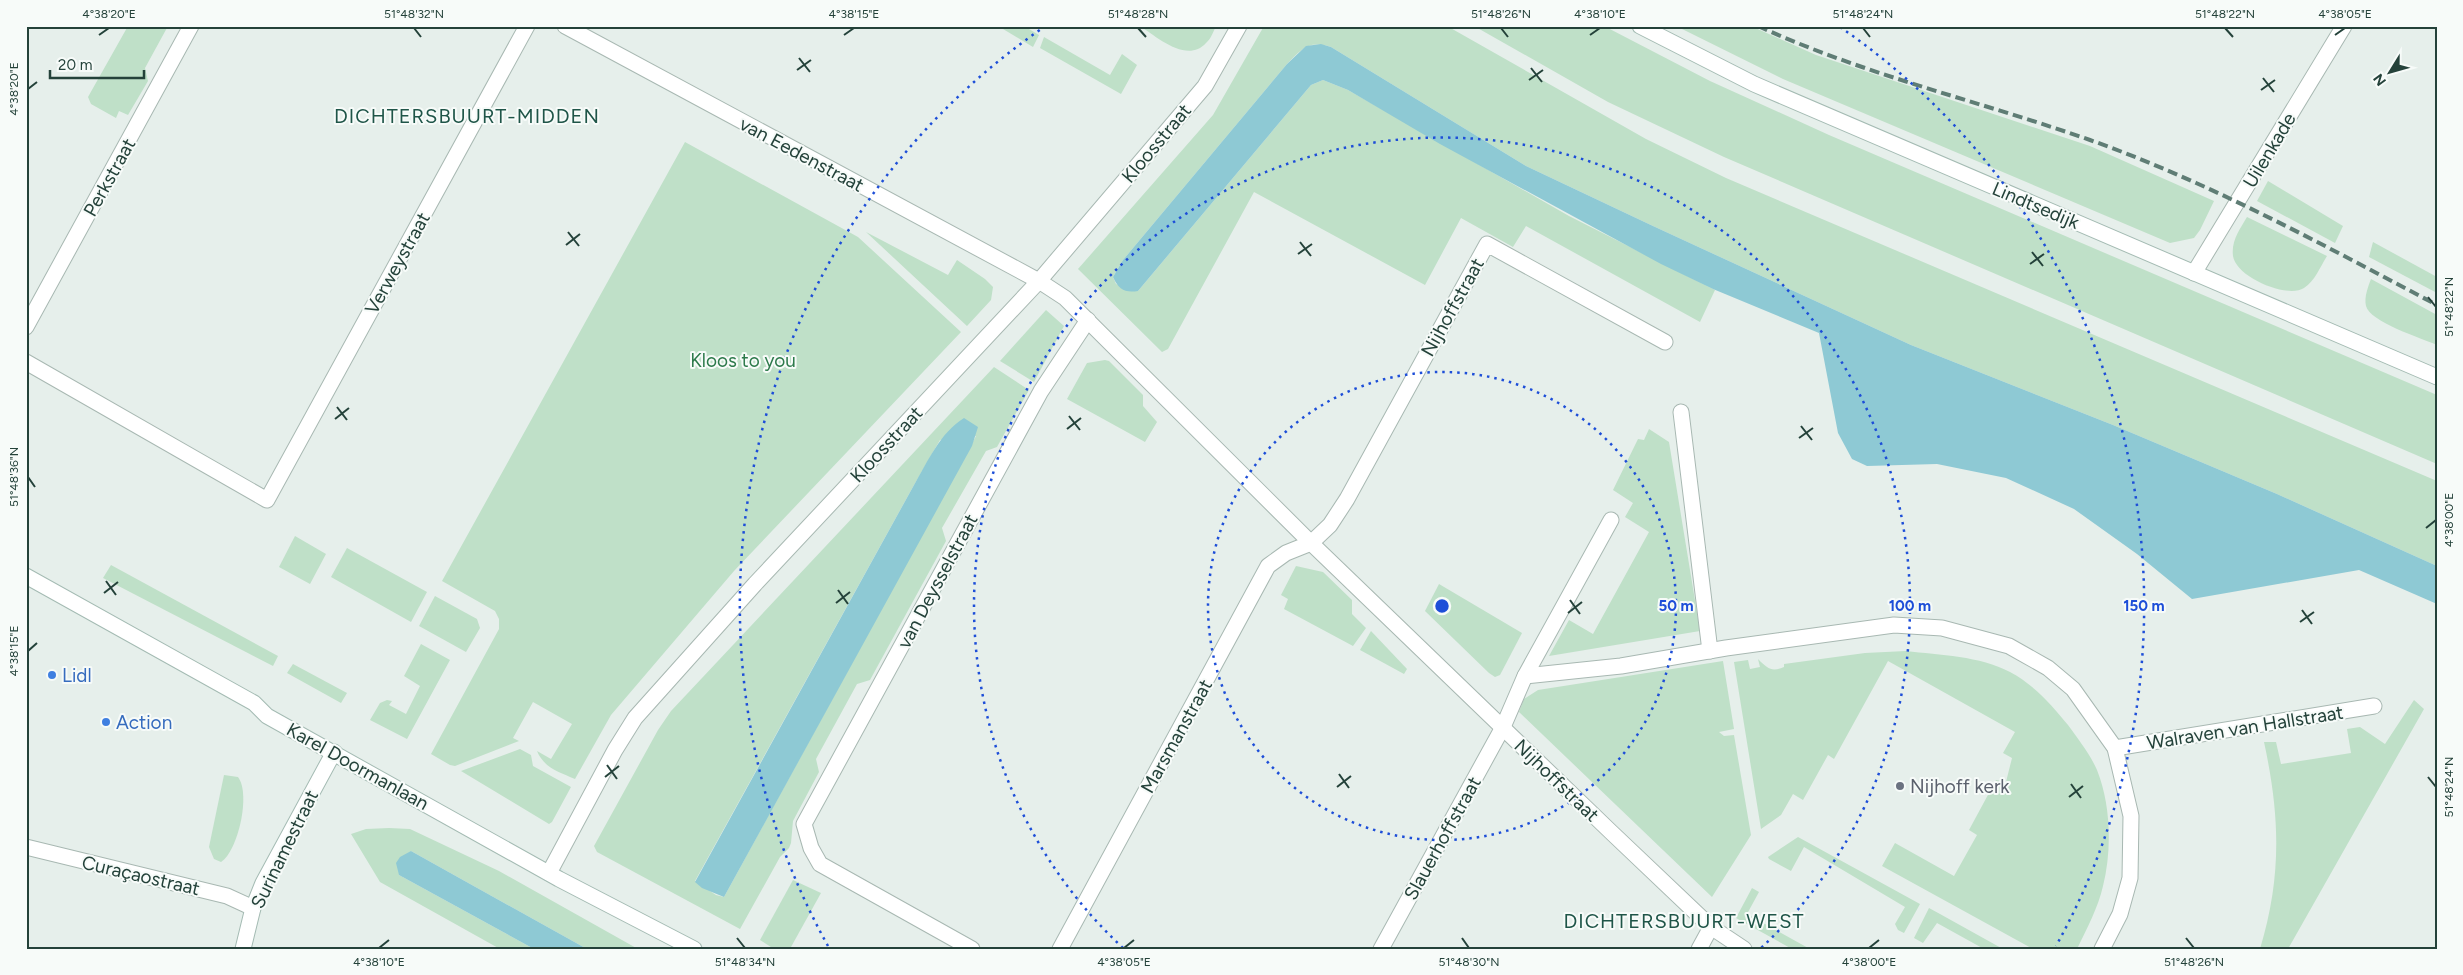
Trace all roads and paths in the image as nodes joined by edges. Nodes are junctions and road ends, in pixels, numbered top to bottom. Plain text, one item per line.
1 (191, 26) edge
2 (527, 26) edge
3 (565, 26) edge
4 (1239, 26) edge
5 (1640, 26) edge
6 (2344, 26) edge
7 (2194, 273) junction
8 (1039, 281) junction
9 (1088, 320) junction
10 (26, 327) edge
11 (1665, 342) dead end
12 (26, 362) edge
13 (2437, 377) edge
14 (1681, 412) dead end
15 (1611, 520) dead end
16 (1311, 543) junction
17 (26, 576) edge
18 (1710, 651) junction
19 (1525, 676) junction
20 (2374, 706) dead end
21 (1504, 727) junction
22 (2115, 748) junction
23 (334, 752) junction
24 (26, 847) edge
25 (549, 873) junction
26 (254, 908) junction
27 (1711, 927) junction
28 (244, 949) edge
29 (694, 949) edge
30 (972, 949) edge
31 (1060, 949) edge
32 (1381, 949) edge
33 (1699, 949) edge
34 (1744, 949) edge
35 (2102, 949) edge

1 - 10 street, Perkstraat
2 - 12 street, Verweystraat
3 - 8 street, van Eedenstraat
4 - 8 street, Kloosstraat
5 - 7 street, Lindtsedijk
6 - 7 street, Uilenkade
7 - 13 street, Lindtsedijk
8 - 9 street, Nijhoffstraat
8 - 25 street, Kloosstraat
9 - 16 street, Nijhoffstraat
9 - 30 street, van Deysselstraat
11 - 16 street, Nijhoffstraat
14 - 18 street
15 - 19 street, Nijhoffstraat
16 - 21 street, Nijhoffstraat
16 - 31 street, Marsmanstraat
17 - 23 street, Karel Doormanlaan
18 - 19 street
18 - 22 street
19 - 21 street, Nijhoffstraat
20 - 22 street, Walraven van Hallstraat
21 - 27 street, Nijhoffstraat
21 - 32 street, Slauerhoffstraat
22 - 35 street
23 - 25 street, Karel Doormanlaan
23 - 26 street, Surinamestraat
24 - 26 street, Curaçaostraat
25 - 29 street, Karel Doormanlaan
26 - 28 street, Surinamestraat
27 - 33 street
27 - 34 street

